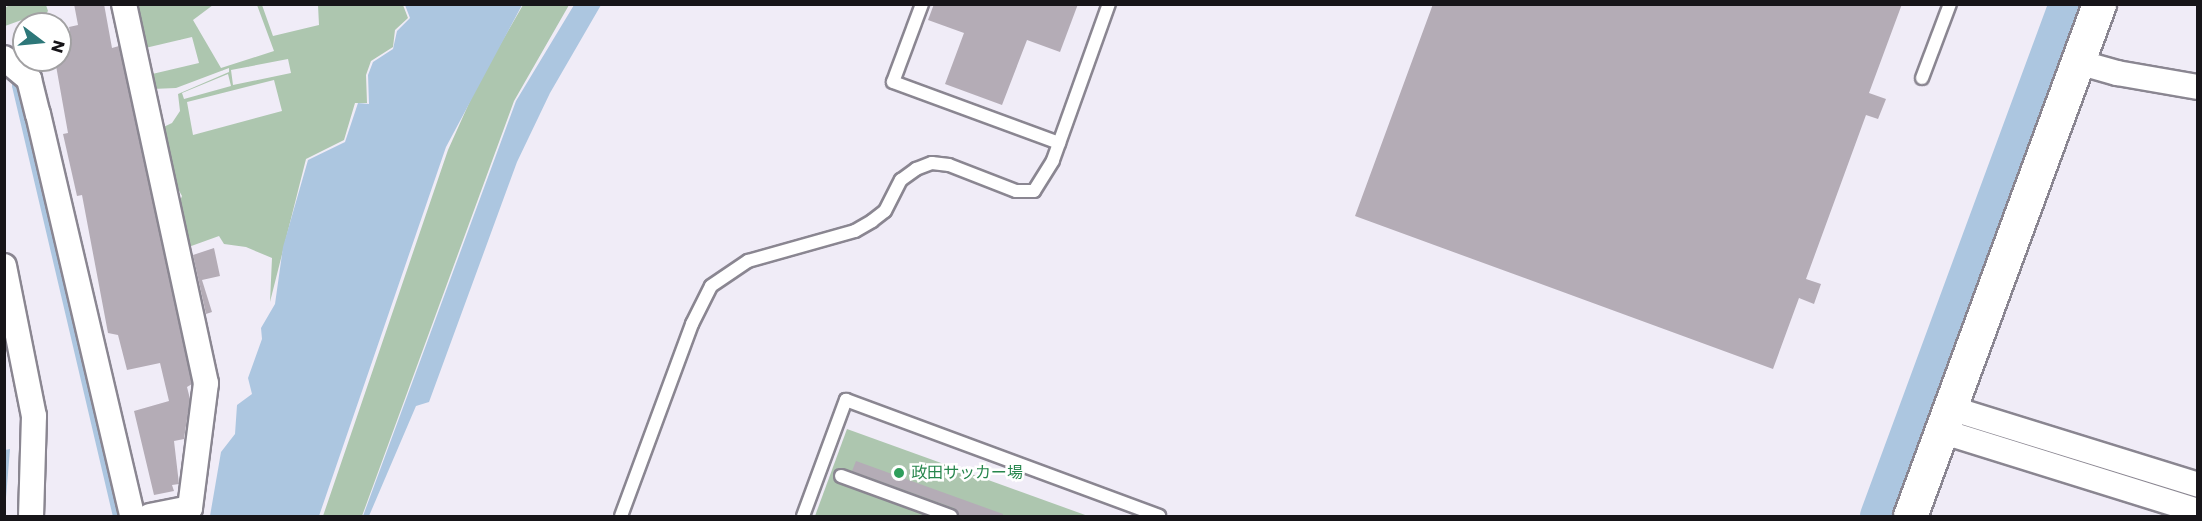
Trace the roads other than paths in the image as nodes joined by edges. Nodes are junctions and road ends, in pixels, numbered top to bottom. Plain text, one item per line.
1 (124, 4) edge
2 (922, 4) edge
3 (1109, 4) edge
4 (1950, 4) edge
5 (2099, 4) edge
6 (4, 58) edge
7 (2078, 62) junction
8 (1922, 78) dead end
9 (2198, 87) edge
10 (1059, 143) junction
11 (4, 267) edge
12 (1945, 420) junction
13 (841, 476) dead end
14 (2198, 485) edge
15 (2198, 511) edge
16 (31, 516) edge
17 (132, 516) edge
18 (150, 516) edge
19 (621, 516) edge
20 (803, 516) edge
21 (951, 516) edge
22 (1159, 516) edge
23 (1910, 516) edge

1 - 18 street
2 - 10 lane
3 - 10 lane
4 - 8 lane
5 - 7 street
6 - 17 street
7 - 9 street
7 - 12 street
10 - 19 lane
11 - 16 street
12 - 14 street
12 - 15 street
12 - 23 street
13 - 21 lane
20 - 22 lane

